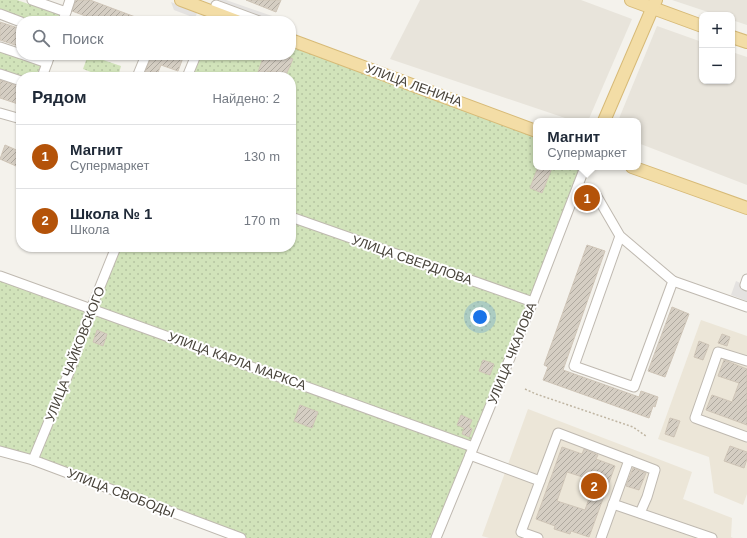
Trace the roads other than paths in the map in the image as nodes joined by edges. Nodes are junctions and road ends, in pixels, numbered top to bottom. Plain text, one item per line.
1 (32, 0) edge
2 (70, 0) edge
3 (181, 0) edge
4 (631, 0) edge
5 (654, 4) edge
6 (214, 10) edge
7 (0, 14) edge
8 (62, 16) edge
9 (64, 16) edge
10 (227, 16) edge
11 (239, 16) edge
12 (16, 20) edge
13 (699, 25) edge
14 (735, 38) edge
15 (296, 42) edge
16 (747, 42) edge
17 (0, 46) edge
18 (16, 52) edge
19 (49, 60) edge
20 (144, 60) edge
21 (194, 60) edge
22 (44, 72) edge
23 (139, 72) edge
24 (189, 72) edge
25 (0, 74) edge
26 (16, 79) edge
27 (0, 113) edge
28 (16, 118) edge
29 (605, 118) edge
30 (533, 130) edge
31 (584, 170) edge
32 (640, 170) edge
33 (578, 186) junction
34 (747, 208) edge
35 (296, 219) edge
36 (620, 236) junction
37 (114, 252) edge
38 (0, 276) edge
39 (747, 279) edge
40 (673, 281) junction
41 (747, 286) edge
42 (533, 302) junction
43 (747, 307) edge
44 (91, 309) junction
45 (747, 361) edge
46 (747, 437) edge
47 (0, 451) edge
48 (472, 451) junction
49 (33, 460) junction
50 (629, 460) junction
51 (540, 481) junction
52 (613, 504) junction
53 (640, 512) junction
54 (241, 538) edge
55 (436, 538) edge
56 (538, 538) edge
57 (601, 538) edge
58 (712, 538) edge

1 - 8 street
2 - 9 street
3 - 6 main road
4 - 5 main road
5 - 13 main road
5 - 29 main road
6 - 10 main road
6 - 11 street
7 - 12 street
14 - 16 main road
15 - 30 main road, УЛИЦА ЛЕНИНА
17 - 18 street
19 - 22 street
20 - 23 street
21 - 24 street
25 - 26 street
27 - 28 street
31 - 33 street, УЛИЦА ЧКАЛОВА
32 - 34 main road
33 - 36 street
33 - 42 street, УЛИЦА ЧКАЛОВА
35 - 42 street, УЛИЦА СВЕРДЛОВА
36 - 40 street
36 - 40 street
37 - 44 street, УЛИЦА ЧАЙКОВСКОГО
38 - 44 street, УЛИЦА КАРЛА МАРКСА
39 - 41 street
40 - 43 street
42 - 48 street, УЛИЦА ЧКАЛОВА
44 - 48 street, УЛИЦА КАРЛА МАРКСА
44 - 49 street, УЛИЦА ЧАЙКОВСКОГО
45 - 46 street
47 - 49 street, УЛИЦА СВОБОДЫ
48 - 51 street, УЛИЦА КАРЛА МАРКСА
48 - 55 street, УЛИЦА ЧКАЛОВА
49 - 54 street, УЛИЦА СВОБОДЫ
50 - 51 street
50 - 52 street
50 - 53 street
51 - 56 street
52 - 53 street
52 - 57 street
53 - 58 street

